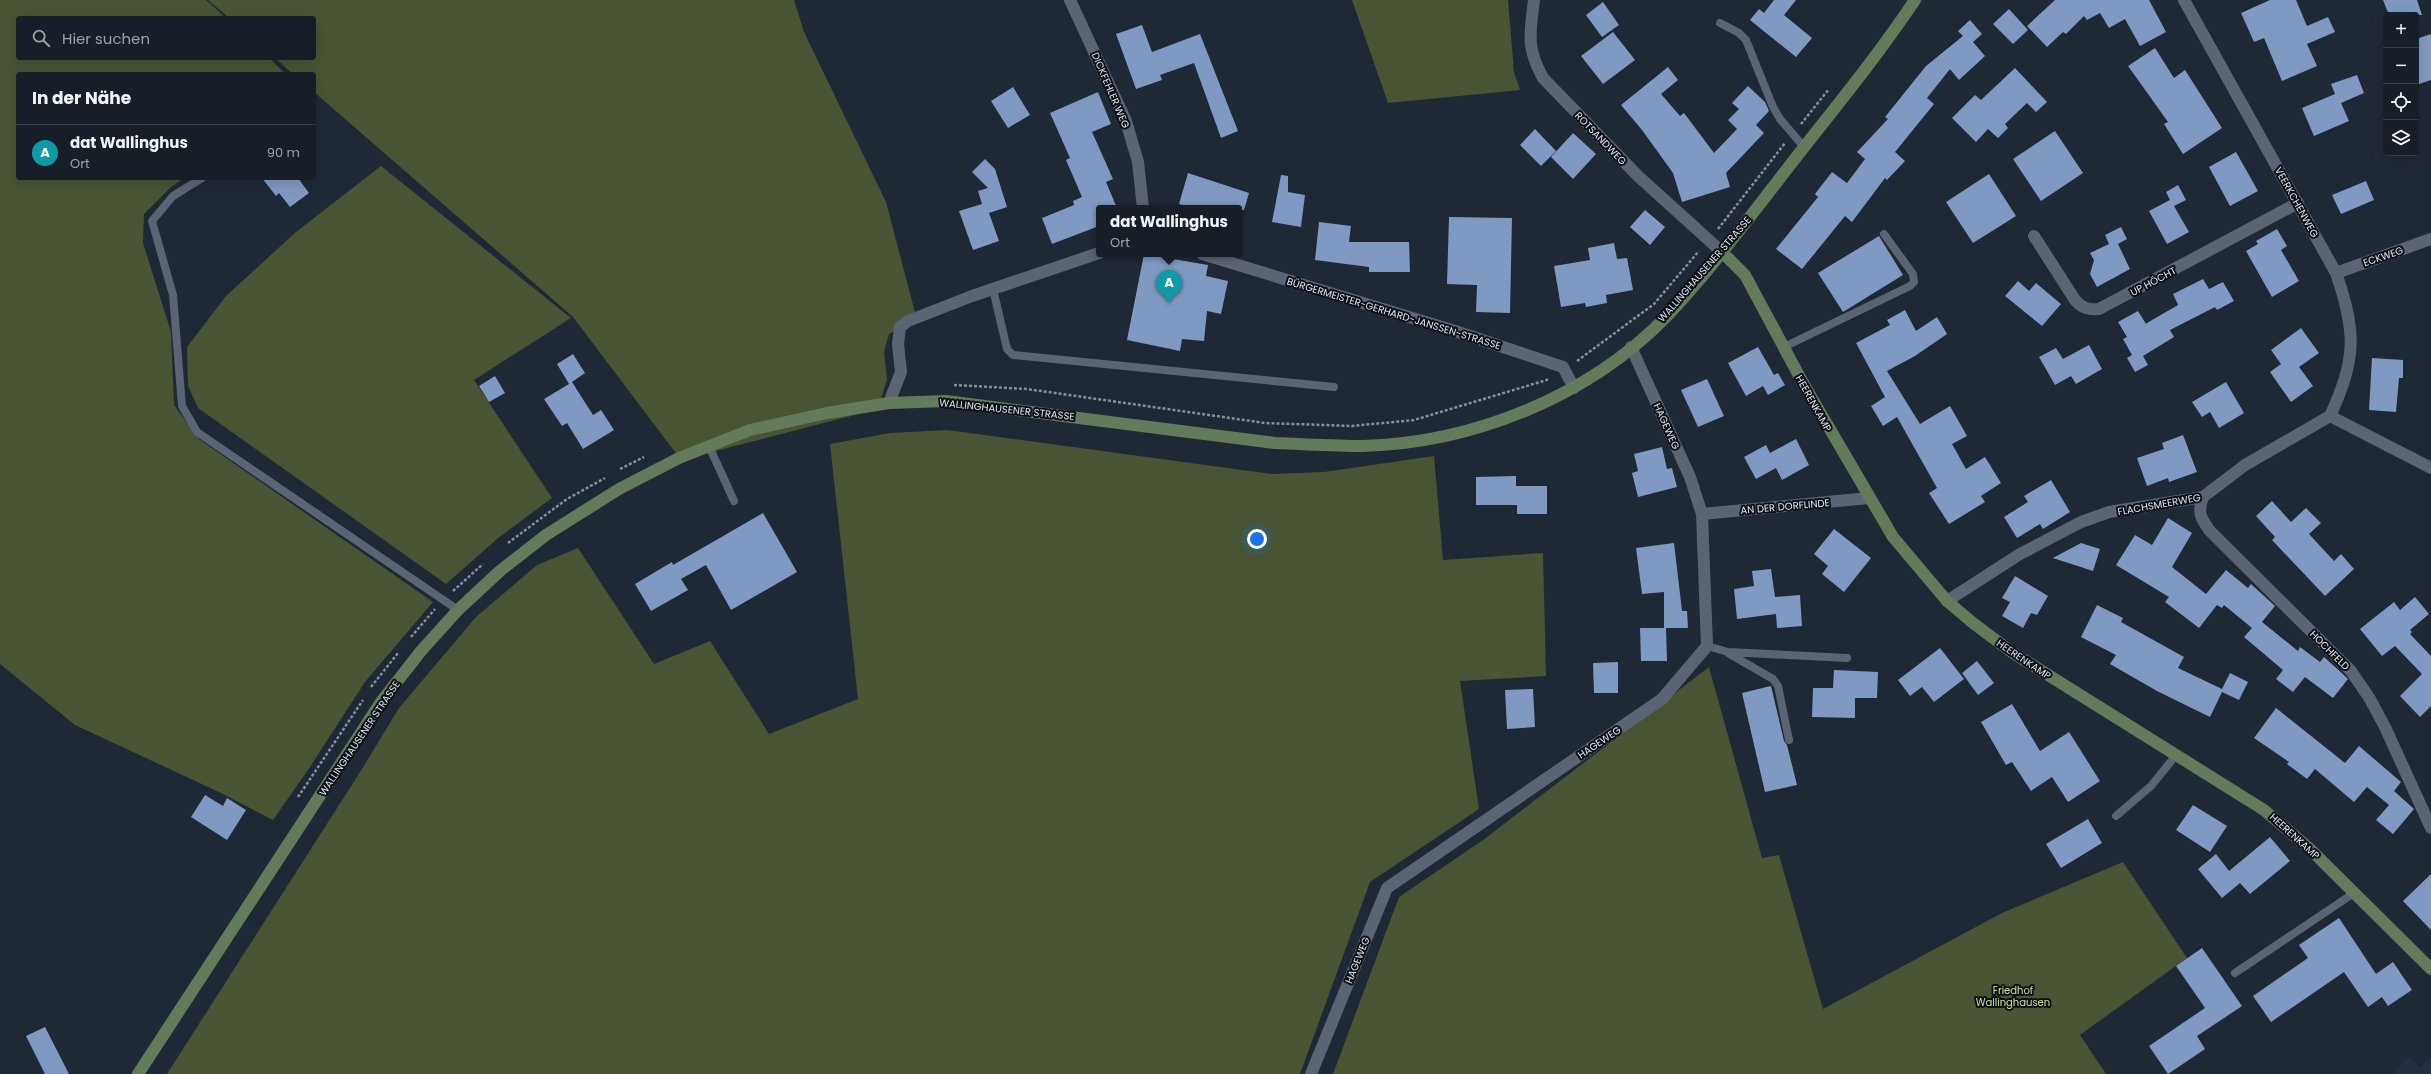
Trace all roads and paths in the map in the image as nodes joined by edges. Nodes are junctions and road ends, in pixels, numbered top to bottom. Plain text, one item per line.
1 (1070, 0) edge
2 (1534, 0) edge
3 (1916, 0) edge
4 (2184, 0) edge
5 (1720, 23) dead end
6 (1832, 84) dead end
7 (1792, 134) junction
8 (1804, 147) junction
9 (199, 180) edge
10 (2298, 203) junction
11 (1143, 205) edge
12 (1884, 234) dead end
13 (2034, 236) dead end
14 (1709, 240) junction
15 (2431, 240) edge
16 (1722, 252) junction
17 (1096, 254) edge
18 (1212, 257) edge
19 (2336, 273) junction
20 (993, 289) junction
21 (1631, 347) junction
22 (1784, 347) junction
23 (1565, 371) junction
24 (953, 385) dead end
25 (1334, 388) dead end
26 (1574, 388) junction
27 (889, 403) junction
28 (2330, 416) junction
29 (709, 446) junction
30 (649, 455) dead end
31 (2431, 468) edge
32 (615, 472) dead end
33 (608, 476) dead end
34 (2203, 497) junction
35 (1868, 498) junction
36 (734, 501) dead end
37 (1702, 514) junction
38 (502, 548) dead end
39 (484, 563) dead end
40 (443, 601) junction
41 (1947, 601) junction
42 (458, 610) junction
43 (408, 641) dead end
44 (1707, 646) junction
45 (403, 647) dead end
46 (1728, 652) junction
47 (1847, 658) dead end
48 (370, 688) dead end
49 (366, 694) dead end
50 (1790, 740) dead end
51 (2177, 754) junction
52 (295, 803) dead end
53 (2116, 816) dead end
54 (2431, 828) edge
55 (2354, 893) junction
56 (2431, 969) edge
57 (2235, 974) dead end
58 (138, 1074) edge
59 (1311, 1074) edge

1 - 11 street, DICKFEHLER WEG
2 - 14 street, ROTSANDWEG
3 - 8 street, WALLINGHAUSENER STRASSE
4 - 10 street, VEERKCHENWEG
5 - 7 lane
6 - 7 path
7 - 8 lane
7 - 14 path
8 - 16 street, WALLINGHAUSENER STRASSE
9 - 40 lane
10 - 13 street, UP HÖCHT
10 - 19 street, VEERKCHENWEG
12 - 22 lane
14 - 16 street, ROTSANDWEG
14 - 23 path
15 - 19 street, ECKWEG
16 - 21 street, WALLINGHAUSENER STRASSE
16 - 22 street, HEERENKAMP
17 - 20 street
18 - 23 street, BÜRGERMEISTER-GERHARD-JANSSEN-STRASSE
19 - 28 street, VEERKCHENWEG
20 - 25 lane
20 - 27 street
21 - 26 street, WALLINGHAUSENER STRASSE
21 - 37 street, HAGEWEG
22 - 35 street, HEERENKAMP
23 - 24 path
23 - 26 street
26 - 27 street, WALLINGHAUSENER STRASSE
27 - 29 street, WALLINGHAUSENER STRASSE
28 - 31 street
28 - 34 street, FLACHSMEERWEG
29 - 36 lane
29 - 42 street, WALLINGHAUSENER STRASSE
30 - 32 path
33 - 38 path
34 - 41 street, FLACHSMEERWEG
34 - 54 street, HOCHFELD
35 - 37 street, AN DER DORFLINDE
35 - 41 street, HEERENKAMP
37 - 44 street, HAGEWEG
39 - 40 path
40 - 42 lane
40 - 43 path
41 - 51 street, HEERENKAMP
42 - 58 street, WALLINGHAUSENER STRASSE
44 - 46 lane
44 - 59 street, HAGEWEG
45 - 48 path
46 - 47 lane
46 - 50 lane
49 - 52 path
51 - 53 lane
51 - 55 street, HEERENKAMP
55 - 56 street, HEERENKAMP
55 - 57 lane

